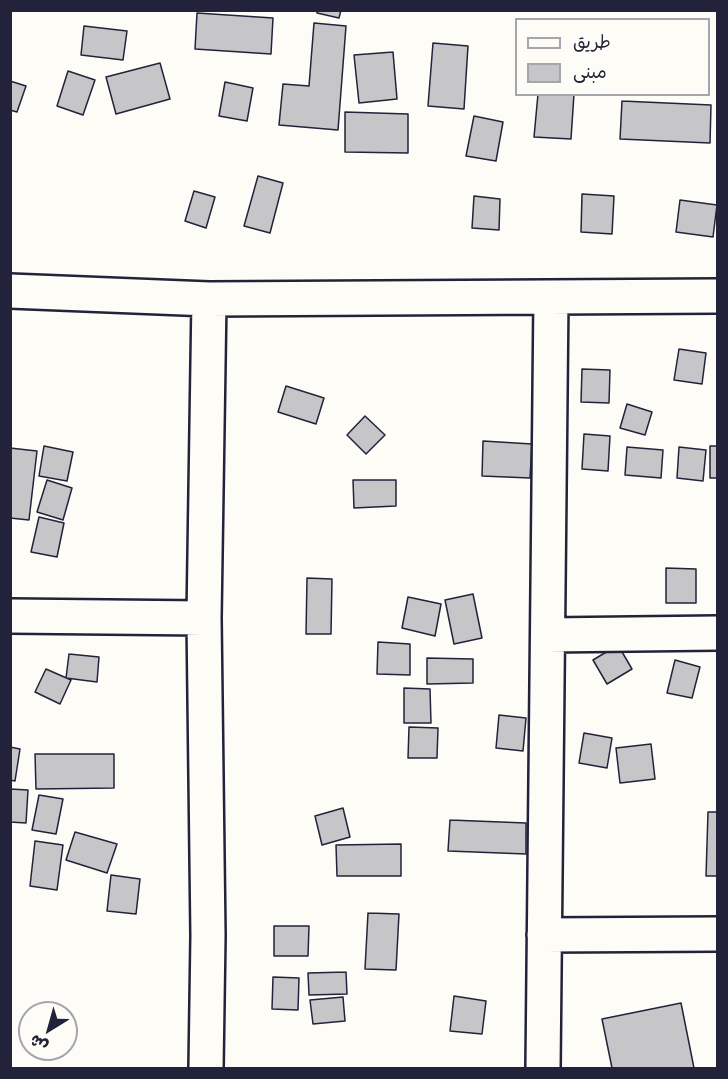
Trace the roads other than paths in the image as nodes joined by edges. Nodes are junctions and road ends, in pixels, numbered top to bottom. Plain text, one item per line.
1 (10, 291) edge
2 (717, 296) edge
3 (551, 297) junction
4 (209, 299) junction
5 (10, 616) edge
6 (204, 618) junction
7 (717, 633) edge
8 (548, 635) junction
9 (717, 934) edge
10 (544, 935) junction
11 (206, 1068) edge
12 (543, 1068) edge

1 - 4 street
2 - 3 street
3 - 4 street
3 - 8 street
4 - 6 street
5 - 6 street
6 - 11 street
7 - 8 street
8 - 10 street
9 - 10 street
10 - 12 street

